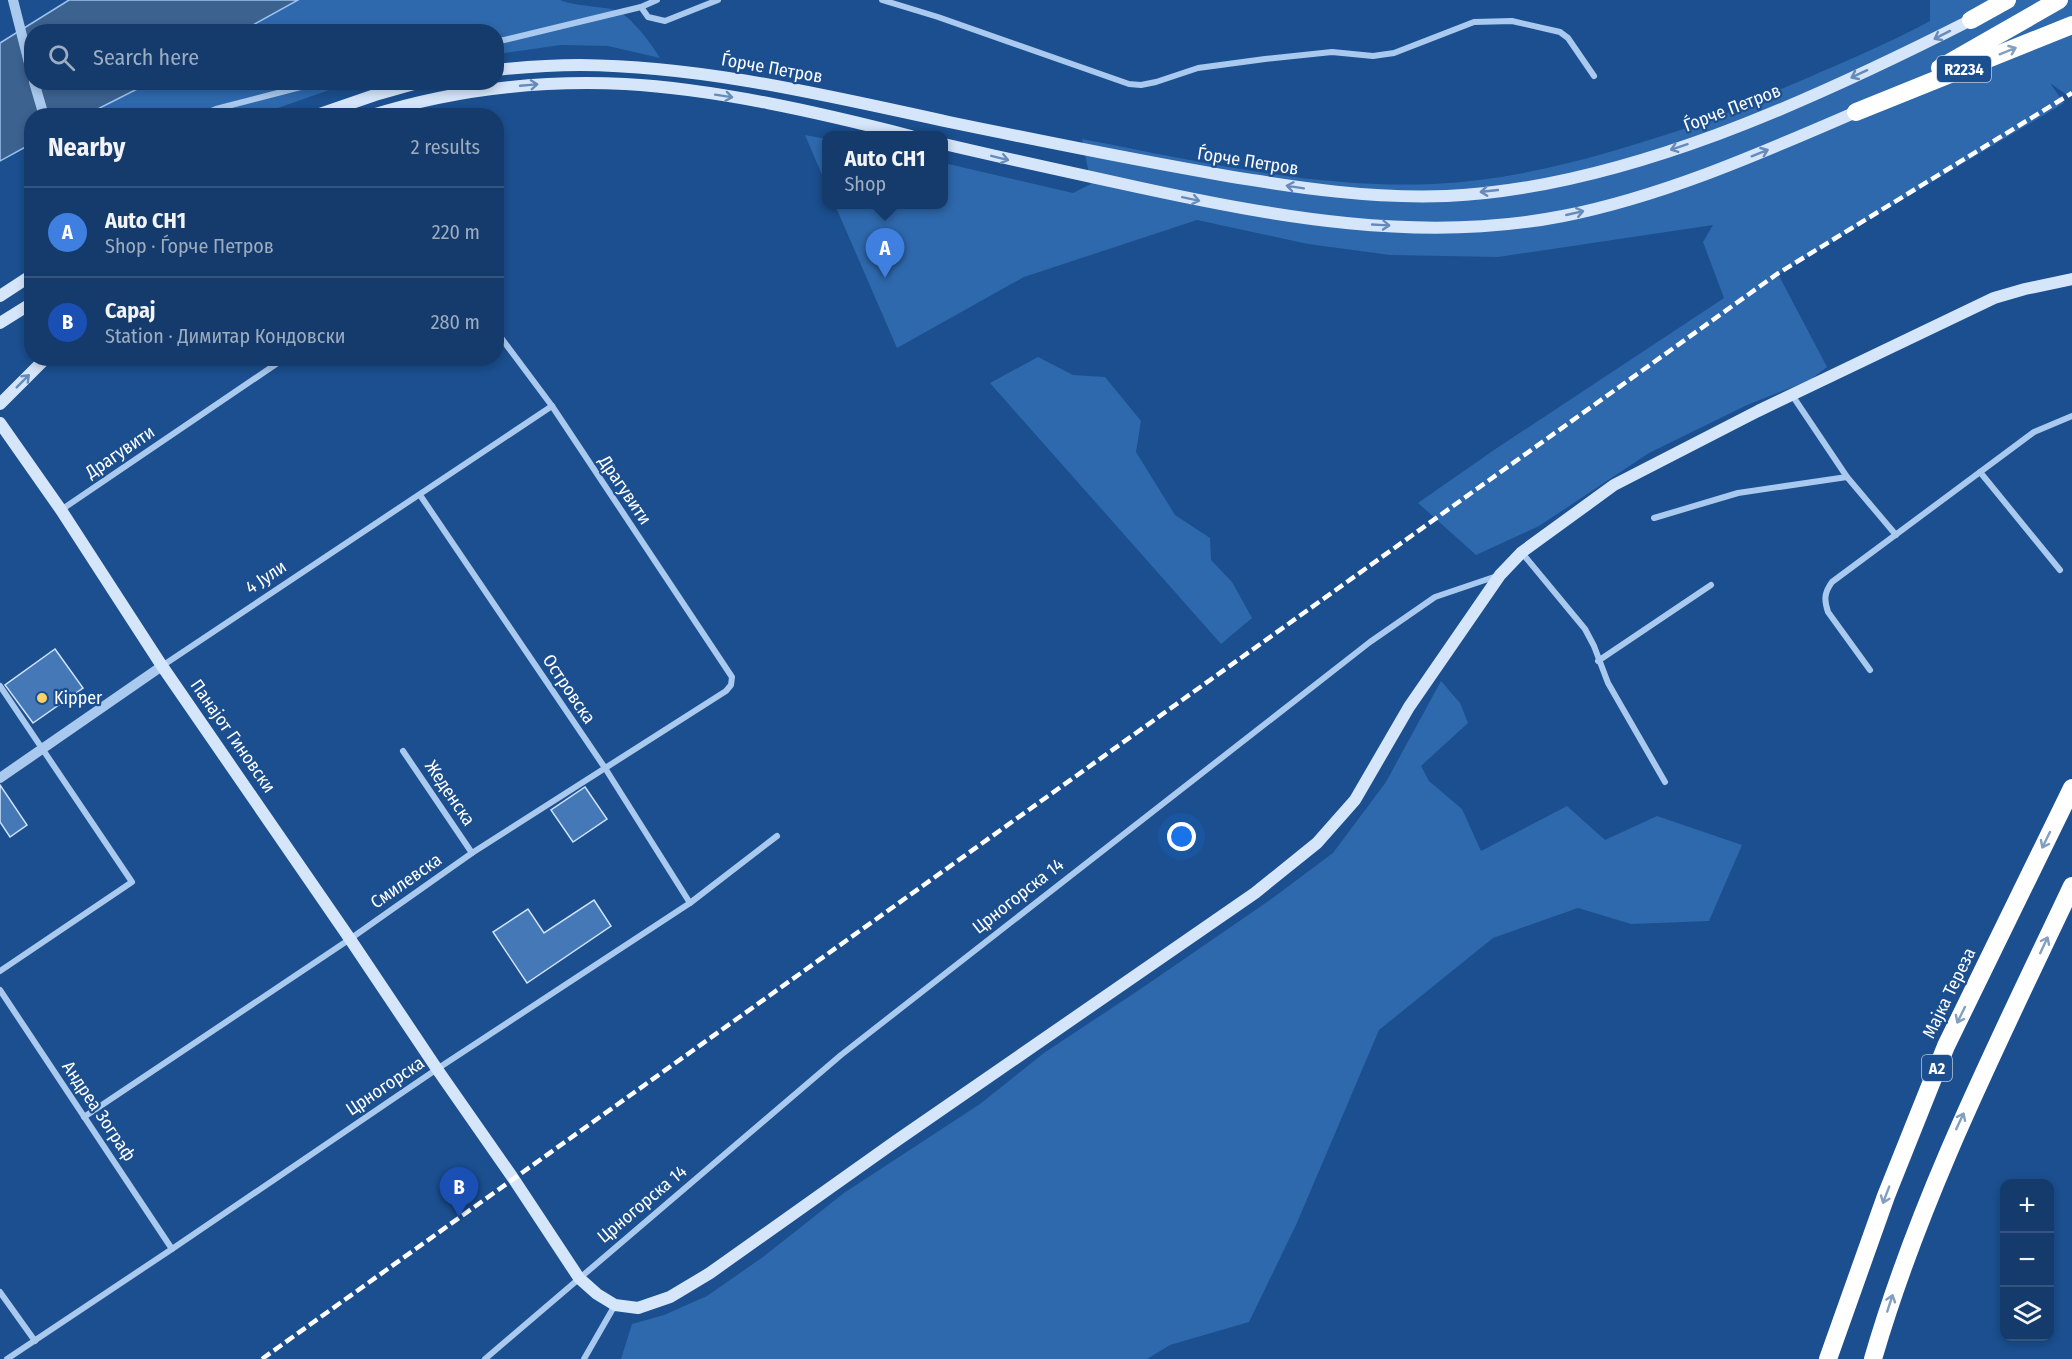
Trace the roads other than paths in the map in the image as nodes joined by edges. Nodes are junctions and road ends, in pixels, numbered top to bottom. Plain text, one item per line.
1 (13, 0) edge
2 (657, 0) edge
3 (718, 0) edge
4 (882, 0) edge
5 (2000, 0) edge
6 (2007, 0) edge
7 (2060, 0) edge
8 (641, 7) junction
9 (1971, 20) junction
10 (2072, 25) edge
11 (504, 40) edge
12 (24, 44) edge
13 (504, 70) edge
14 (1594, 76) dead end
15 (504, 88) edge
16 (36, 90) edge
17 (289, 90) edge
18 (393, 90) edge
19 (490, 90) edge
20 (42, 108) edge
21 (220, 108) edge
22 (337, 108) edge
23 (399, 108) edge
24 (1856, 112) junction
25 (892, 131) edge
26 (948, 145) edge
27 (24, 278) edge
28 (2072, 279) edge
29 (24, 280) edge
30 (19, 283) junction
31 (0, 297) edge
32 (24, 308) edge
33 (0, 323) edge
34 (504, 342) edge
35 (38, 366) edge
36 (273, 366) edge
37 (1792, 395) junction
38 (0, 404) edge
39 (552, 406) junction
40 (2072, 416) edge
41 (0, 423) edge
42 (1980, 472) junction
43 (1847, 477) junction
44 (420, 495) junction
45 (61, 510) junction
46 (1654, 518) dead end
47 (1896, 535) junction
48 (1522, 552) junction
49 (2060, 570) dead end
50 (1500, 575) junction
51 (1711, 585) dead end
52 (1598, 661) junction
53 (162, 666) junction
54 (726, 668) joint
55 (1870, 670) dead end
56 (0, 686) edge
57 (41, 750) junction
58 (403, 751) dead end
59 (605, 768) junction
60 (0, 778) edge
61 (1665, 782) dead end
62 (2072, 788) edge
63 (777, 836) dead end
64 (472, 853) junction
65 (2072, 886) edge
66 (690, 903) junction
67 (351, 939) junction
68 (0, 971) edge
69 (0, 990) edge
70 (436, 1069) junction
71 (84, 1116) junction
72 (172, 1249) junction
73 (579, 1278) junction
74 (0, 1292) edge
75 (615, 1305) junction
76 (35, 1341) junction
77 (7, 1359) edge
78 (486, 1359) edge
79 (584, 1359) edge
80 (1828, 1359) edge
81 (1873, 1359) edge

1 - 12 street
2 - 8 street
3 - 8 street
4 - 14 street
5 - 9 highway, R2234
6 - 9 highway, R2234
7 - 24 highway, R2234
8 - 11 street
9 -> 13 main road, Ѓорче Петров / R2234
24 -> 10 highway, R2234
15 -> 25 main road, Ѓорче Петров
16 - 20 street
17 - 21 street
18 - 22 main road
23 -> 19 main road, Ѓорче Петров
26 -> 24 main road, R2234
27 - 30 main road
28 - 37 main road
29 - 30 main road
30 - 31 main road
32 - 33 main road
34 - 39 street, Драгувити
38 -> 35 main road
36 - 45 street, Драгувити
37 - 43 street
37 - 48 main road
39 - 44 street, 4 Јули
39 - 54 street, Драгувити
40 - 42 street
41 - 45 main road, Панајот Гиновски
42 - 47 street
42 - 49 street
43 - 46 street
43 - 47 street
44 - 53 street, 4 Јули
44 - 59 street, Островска
45 - 53 main road, Панајот Гиновски
47 - 55 street
48 - 50 main road
48 - 52 street
50 - 73 street, Црногорска 14
50 - 75 main road
51 - 52 street
52 - 61 street
53 - 57 street, 4 Јули
53 - 67 main road, Панајот Гиновски
54 - 59 street, Смилевска
56 - 57 street
57 - 60 street, 4 Јули
57 - 68 street
58 - 64 street, Жеденска
59 - 64 street, Смилевска
59 - 66 street, Островска
62 -> 80 highway, Мајка Тереза / A2
63 - 66 street, Црногорска
64 - 67 street, Смилевска
81 -> 65 highway, A2
66 - 70 street, Црногорска
67 - 70 main road, Панајот Гиновски
67 - 71 street, Смилевска
69 - 71 street, Андреа Зограф
70 - 72 street, Црногорска
70 - 73 main road, Панајот Гиновски
71 - 72 street, Андреа Зограф
72 - 76 street, Црногорска
73 - 75 main road, Панајот Гиновски
73 - 78 street, Црногорска 14
74 - 76 street
75 - 79 street
76 - 77 street, Црногорска

